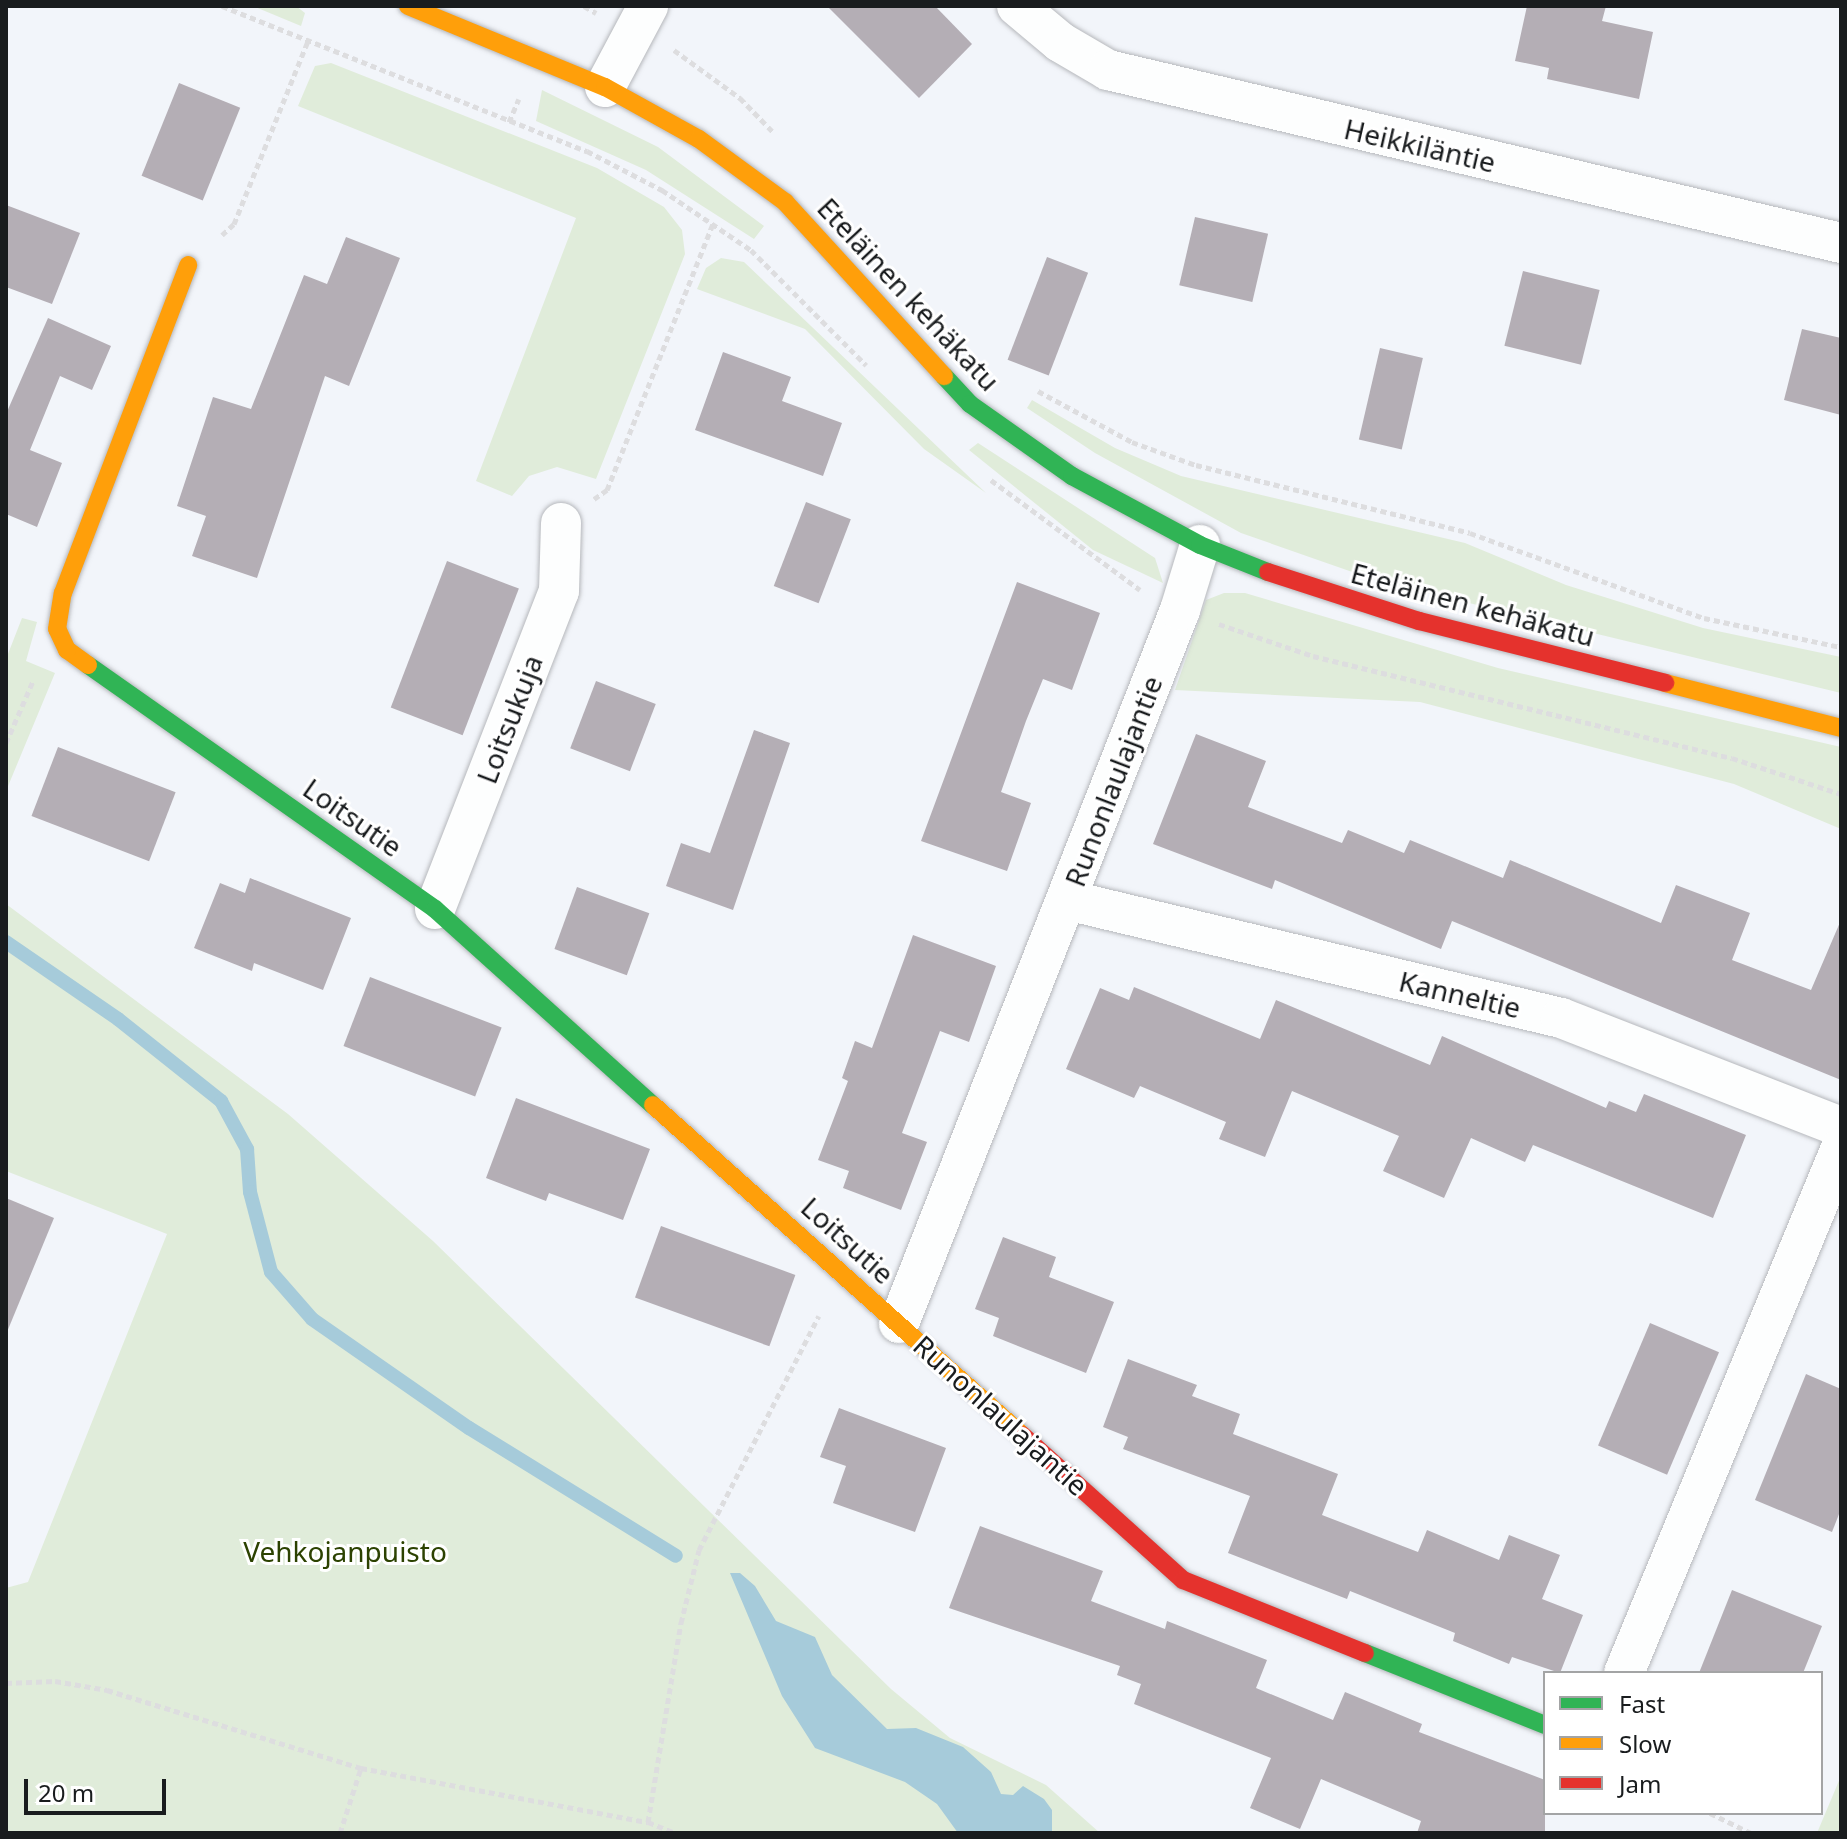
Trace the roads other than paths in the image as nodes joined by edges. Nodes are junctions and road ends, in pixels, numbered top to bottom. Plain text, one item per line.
1 (408, 6) edge
2 (1017, 6) edge
3 (640, 18) edge
4 (605, 87) junction
5 (1841, 243) edge
6 (188, 265) road end
7 (561, 523) road end
8 (1200, 545) junction
9 (1841, 728) edge
10 (1067, 900) junction
11 (435, 909) junction
12 (1841, 1127) edge
13 (1841, 1148) edge
14 (899, 1323) junction
15 (1625, 1671) edge
16 (1543, 1724) edge

1 - 4 street, Eteläinen kehäkatu
2 - 5 street, Heikkiläntie
3 - 4 street
4 - 8 street, Eteläinen kehäkatu
6 - 11 street, Loitsutie
7 - 11 street, Loitsukuja
8 - 9 street, Eteläinen kehäkatu
8 - 10 street, Runonlaulajantie
10 - 12 street, Kanneltie
10 - 14 street, Runonlaulajantie
11 - 14 street, Loitsutie
13 - 15 street
14 - 16 street, Runonlaulajantie

